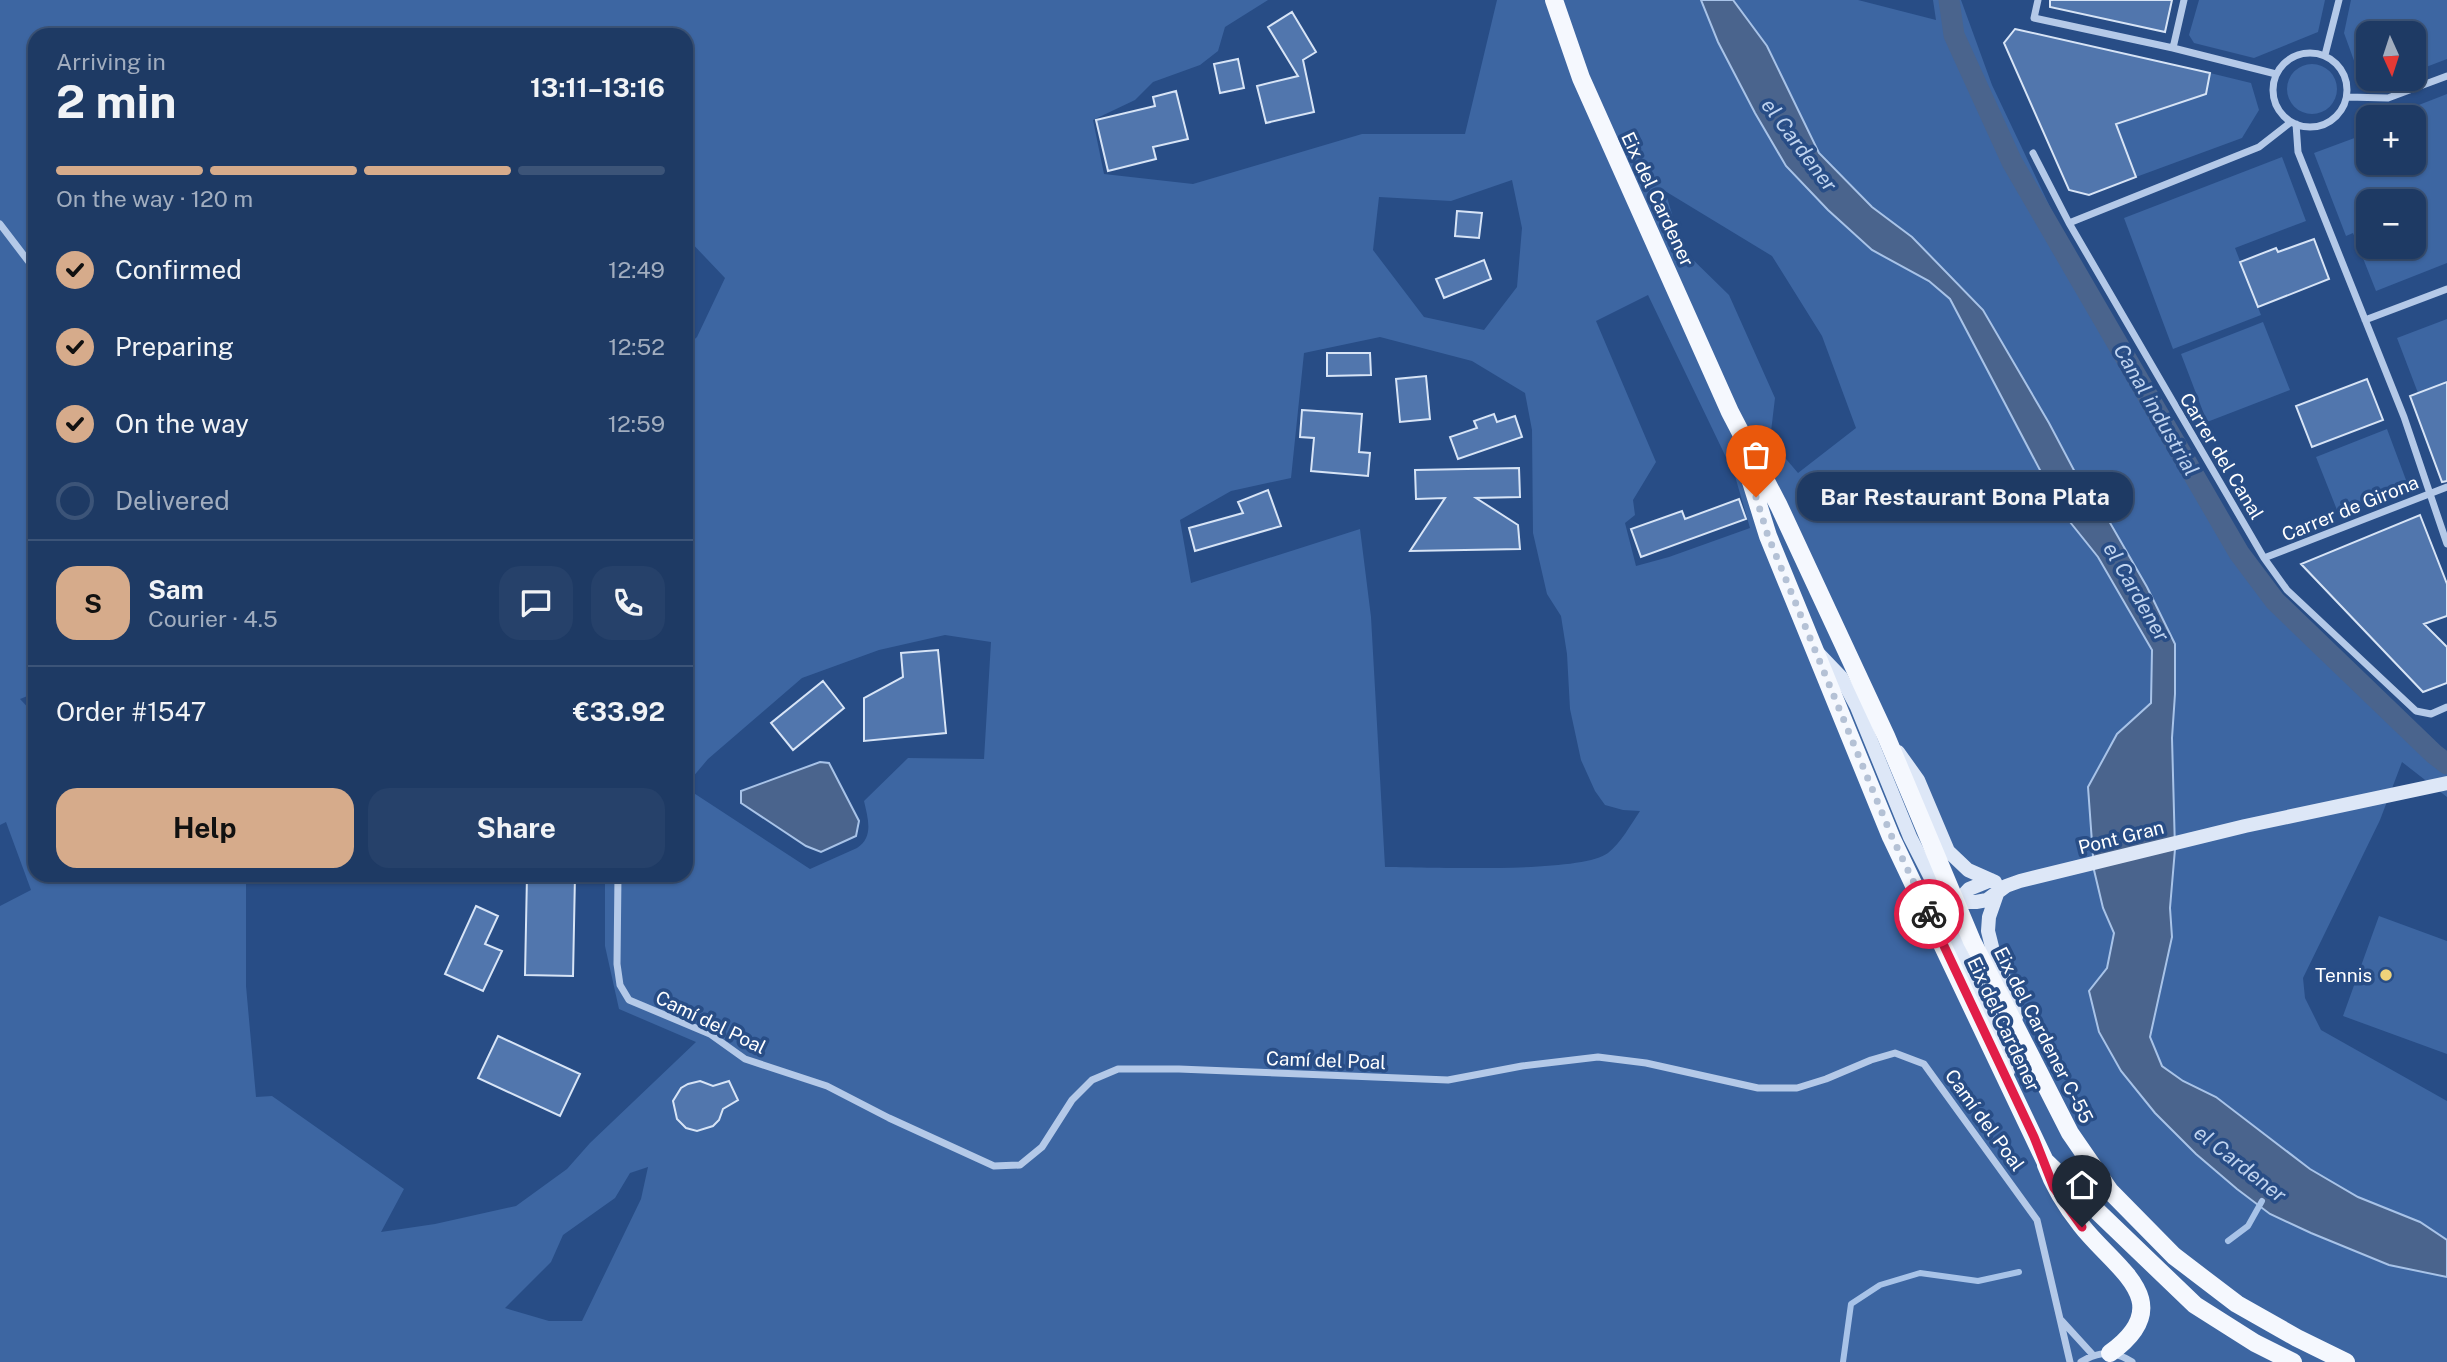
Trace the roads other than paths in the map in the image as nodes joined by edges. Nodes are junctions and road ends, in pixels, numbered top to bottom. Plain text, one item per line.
1 (1554, 0) edge
2 (2038, 0) edge
3 (2185, 0) edge
4 (2339, 0) edge
5 (2173, 48) junction
6 (2325, 55) junction
7 (2276, 74) junction
8 (2447, 76) edge
9 (2347, 97) junction
10 (2294, 123) junction
11 (2033, 153) dead end
12 (2069, 223) junction
13 (0, 224) edge
14 (28, 261) edge
15 (2447, 289) edge
16 (2365, 320) junction
17 (1730, 412) junction
18 (2447, 487) edge
19 (2429, 494) junction
20 (2447, 544) edge
21 (2264, 558) junction
22 (1816, 652) junction
23 (2447, 707) edge
24 (1886, 736) junction
25 (2446, 784) edge
26 (618, 882) edge
27 (2004, 885) junction
28 (1957, 902) junction
29 (2022, 1039) junction
30 (2012, 1089) junction
31 (2045, 1161) junction
32 (2059, 1318) junction
33 (2102, 1354) junction
34 (2070, 1362) edge
35 (2081, 1362) edge
36 (2132, 1362) edge
37 (2293, 1362) edge
38 (2346, 1362) edge

1 - 17 main road, Eix del Cardener
2 - 5 street
3 - 5 street
4 - 6 street
5 - 7 street
6 - 7 street
6 - 9 street
7 - 10 street
8 - 9 street
9 - 10 street
10 - 12 street
10 - 16 street
11 - 12 street, Carrer del Canal
12 - 21 street, Carrer del Canal
13 - 14 street
15 - 16 street
16 - 19 street
17 - 22 main road, Eix del Cardener
17 - 24 main road, Eix del Cardener
18 - 19 street, Carrer de Girona
19 - 20 street
19 - 21 street, Carrer de Girona
21 - 23 street, Carrer del Canal
22 - 28 street
22 - 30 main road, Eix del Cardener
24 - 27 street
24 - 28 main road, Eix del Cardener C-55
25 - 27 street, Pont Gran
26 - 32 street, Camí del Poal
27 - 28 street, Pont Gran
27 - 29 street
28 - 29 main road, Eix del Cardener C-55
28 - 30 street
29 - 38 main road, Eix del Cardener C-55
30 - 31 main road, Eix del Cardener
31 - 33 main road
31 - 37 main road, Eix del Cardener
32 - 33 street
32 - 34 street, Camí del Poal
33 - 35 street
33 - 36 street

